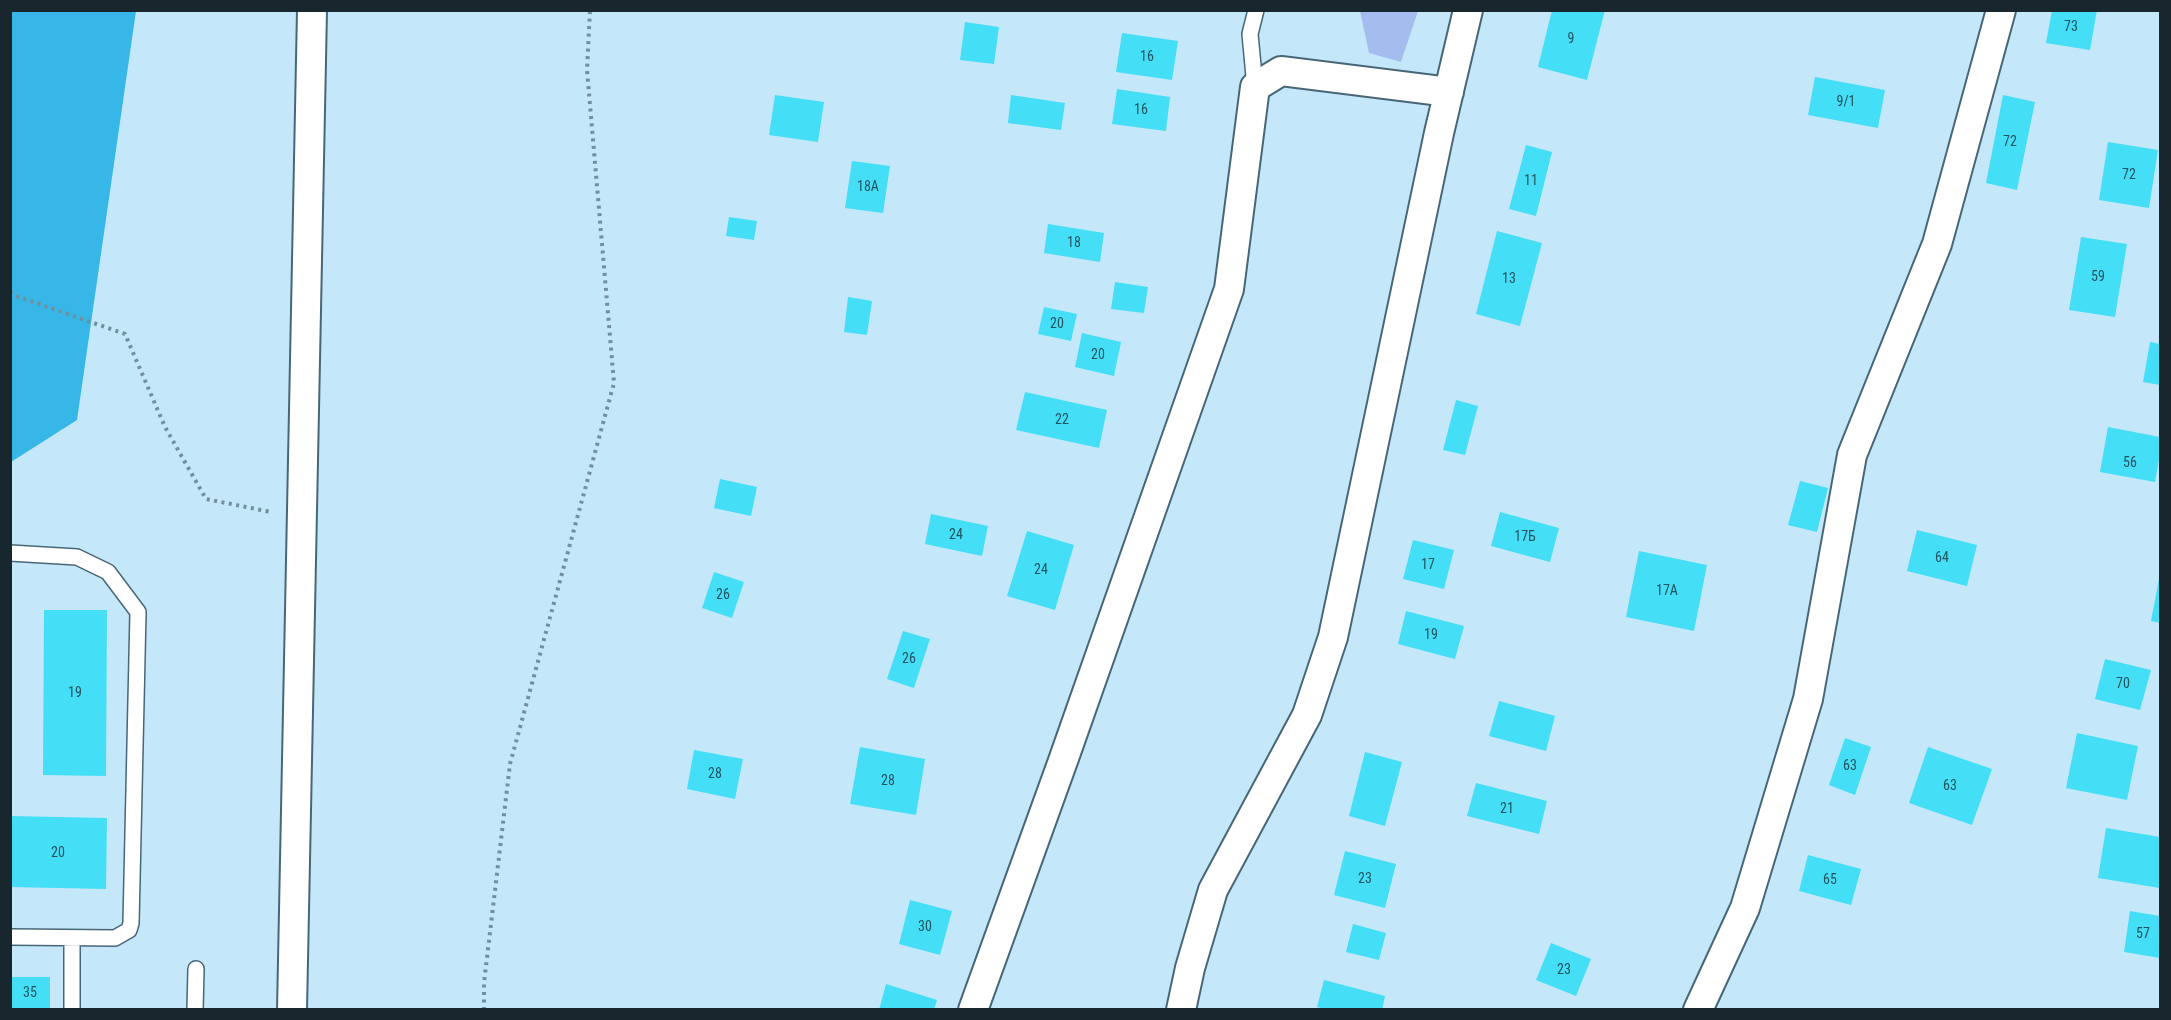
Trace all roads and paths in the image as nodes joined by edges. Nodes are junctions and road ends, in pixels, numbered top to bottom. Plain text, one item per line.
1 (312, 10) edge
2 (590, 10) edge
3 (1256, 10) edge
4 (1468, 10) edge
5 (2001, 10) edge
6 (1255, 87) junction
7 (1449, 92) junction
8 (10, 292) edge
9 (301, 519) junction
10 (10, 553) edge
11 (10, 937) edge
12 (72, 938) junction
13 (196, 969) dead end
14 (72, 1010) edge
15 (195, 1010) edge
16 (292, 1010) edge
17 (484, 1010) edge
18 (973, 1010) edge
19 (1181, 1010) edge
20 (1698, 1010) edge

1 - 9 street
2 - 17 path
3 - 6 lane
4 - 7 street
5 - 20 street
6 - 7 street
6 - 18 street
7 - 19 street
8 - 9 path
9 - 16 street
10 - 12 lane
11 - 12 lane
12 - 14 lane
13 - 15 lane

